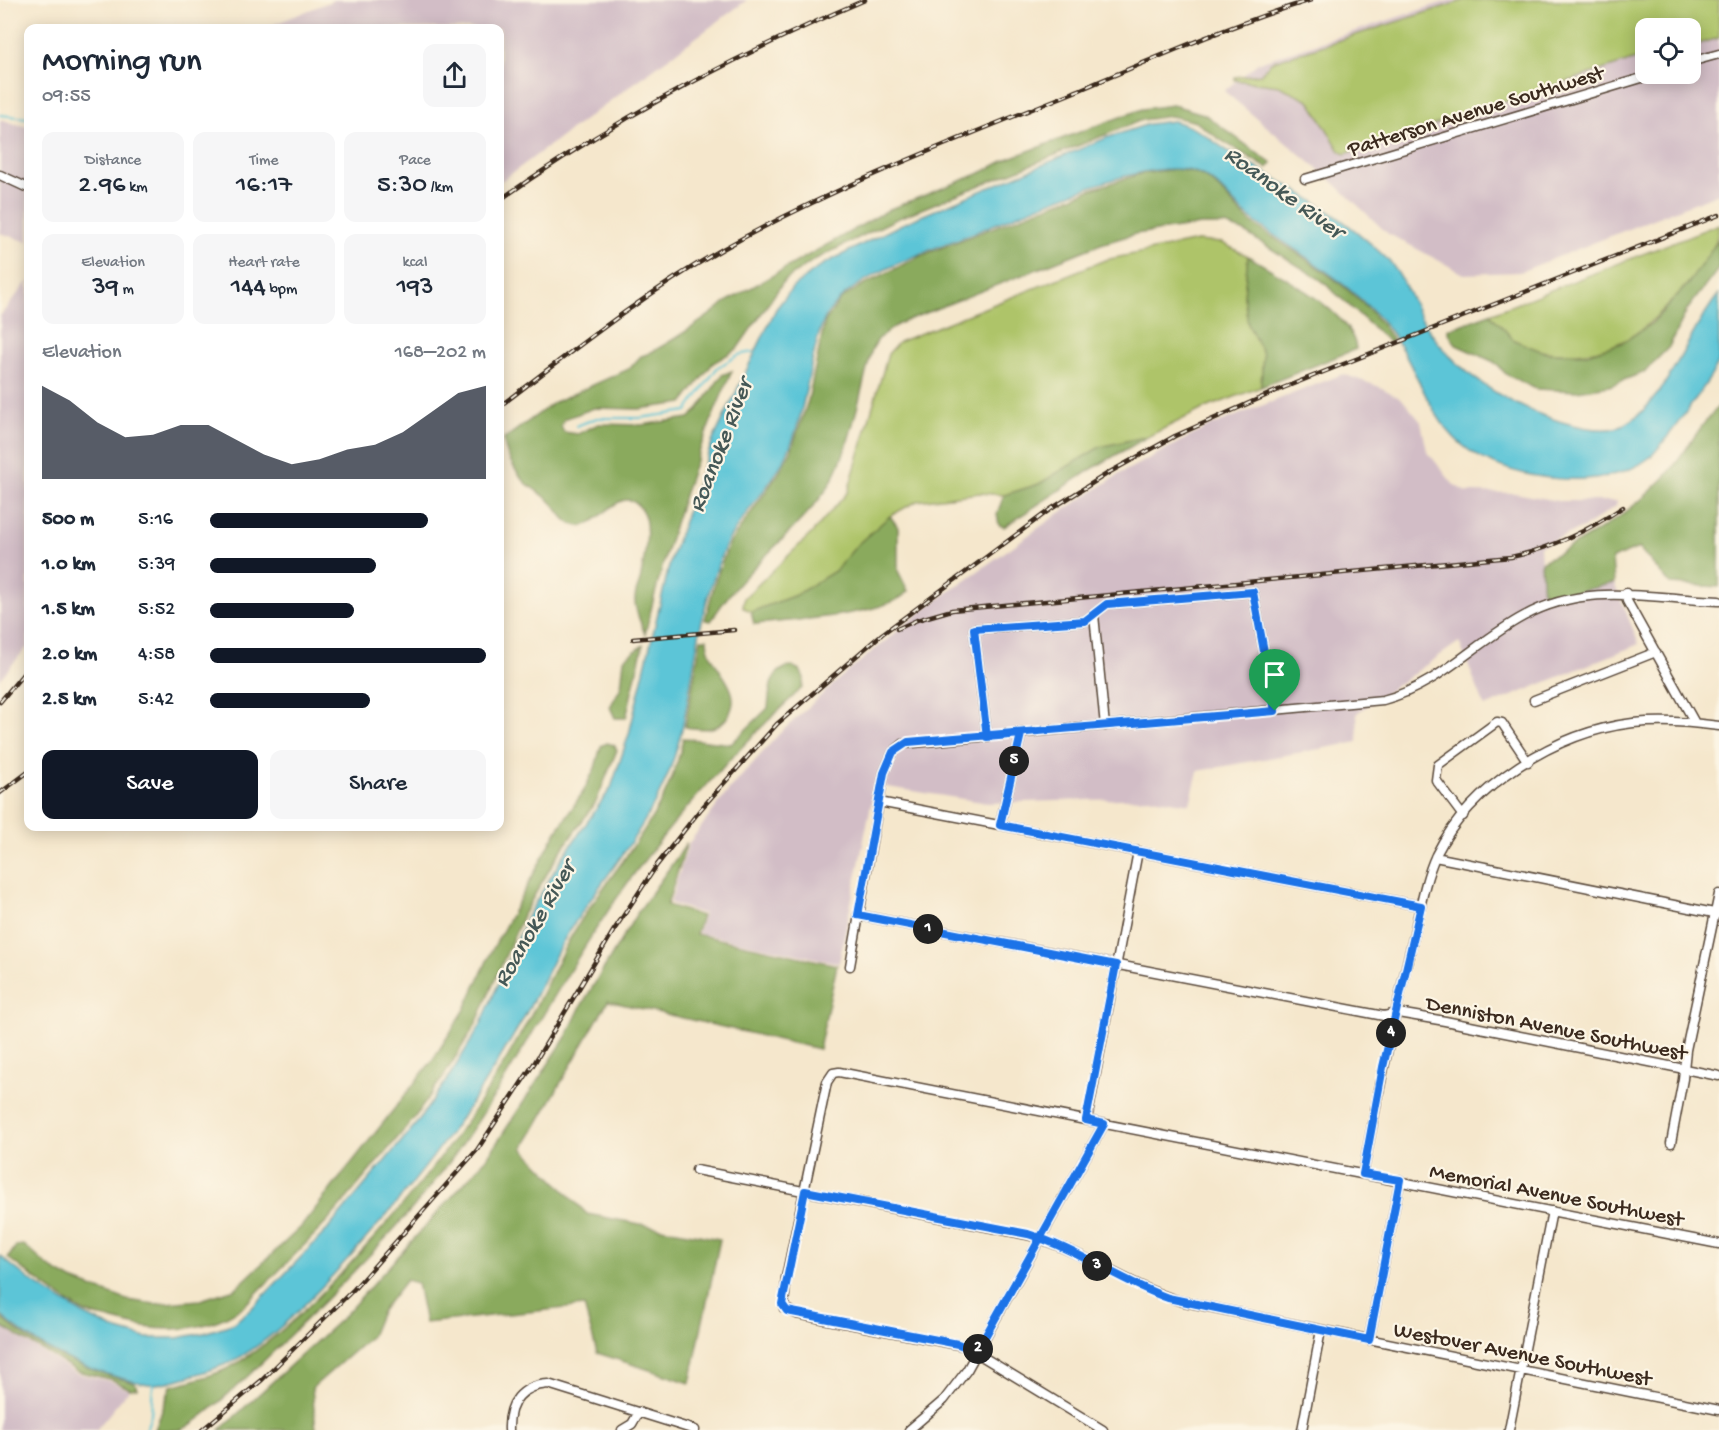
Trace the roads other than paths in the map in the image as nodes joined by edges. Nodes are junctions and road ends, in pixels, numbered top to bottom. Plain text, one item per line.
1 (1719, 54) edge
2 (1701, 59) edge
3 (1635, 80) edge
4 (0, 175) edge
5 (1305, 179) dead end
6 (24, 186) edge
7 (1626, 593) junction
8 (1719, 601) edge
9 (1094, 615) junction
10 (1656, 652) junction
11 (1534, 700) dead end
12 (1275, 711) junction
13 (1695, 723) junction
14 (1105, 726) junction
15 (1719, 726) edge
16 (1021, 734) junction
17 (987, 737) junction
18 (1528, 762) junction
19 (879, 802) junction
20 (1462, 816) junction
21 (1000, 825) junction
22 (1138, 851) junction
23 (1436, 857) junction
24 (1719, 894) edge
25 (1421, 906) junction
26 (1717, 913) edge
27 (858, 915) junction
28 (1116, 965) junction
29 (850, 966) dead end
30 (1396, 1014) junction
31 (1684, 1069) junction
32 (1719, 1076) edge
33 (1086, 1120) junction
34 (1104, 1124) junction
35 (1671, 1143) dead end
36 (696, 1170) dead end
37 (1363, 1174) junction
38 (1400, 1180) junction
39 (805, 1191) junction
40 (1552, 1211) junction
41 (1039, 1238) junction
42 (1719, 1244) edge
43 (1321, 1330) junction
44 (1369, 1340) junction
45 (977, 1351) junction
46 (1521, 1370) junction
47 (1719, 1410) edge
48 (639, 1412) junction
49 (509, 1430) edge
50 (622, 1430) edge
51 (695, 1430) edge
52 (909, 1430) edge
53 (1102, 1430) edge
54 (1302, 1430) edge
55 (1509, 1430) edge

1 - 2 street
3 - 5 street, Patterson Avenue Southwest
4 - 6 street
7 - 8 street
7 - 10 street
7 - 12 street
9 - 12 street
9 - 14 street
9 - 17 street
10 - 11 street
10 - 13 street
12 - 14 street
13 - 15 street
13 - 18 street
14 - 16 street
16 - 17 street
16 - 21 street
17 - 19 street
18 - 20 street
18 - 20 street
19 - 21 street
19 - 27 street
20 - 23 street
21 - 22 street
22 - 25 street
22 - 28 street
23 - 25 street
23 - 26 street
24 - 26 street
25 - 30 street
26 - 31 street
27 - 28 street, Denniston Avenue Southwest
27 - 29 street
28 - 30 street, Denniston Avenue Southwest
28 - 33 street
30 - 31 street, Denniston Avenue Southwest
30 - 37 street
31 - 32 street, Denniston Avenue Southwest
31 - 35 street
33 - 34 street, Memorial Avenue Southwest
33 - 39 street
34 - 37 street, Memorial Avenue Southwest
34 - 41 street
36 - 39 street, Westover Avenue Southwest
37 - 38 street, Memorial Avenue Southwest
38 - 40 street, Memorial Avenue Southwest
38 - 44 street
39 - 41 street, Westover Avenue Southwest
39 - 45 street
40 - 42 street, Memorial Avenue Southwest
40 - 46 street
41 - 43 street, Westover Avenue Southwest
41 - 45 street
43 - 44 street, Westover Avenue Southwest
43 - 54 street
44 - 46 street, Westover Avenue Southwest
45 - 52 street
45 - 53 street
46 - 47 street, Westover Avenue Southwest
46 - 55 street
48 - 49 street
48 - 50 street
48 - 51 street

